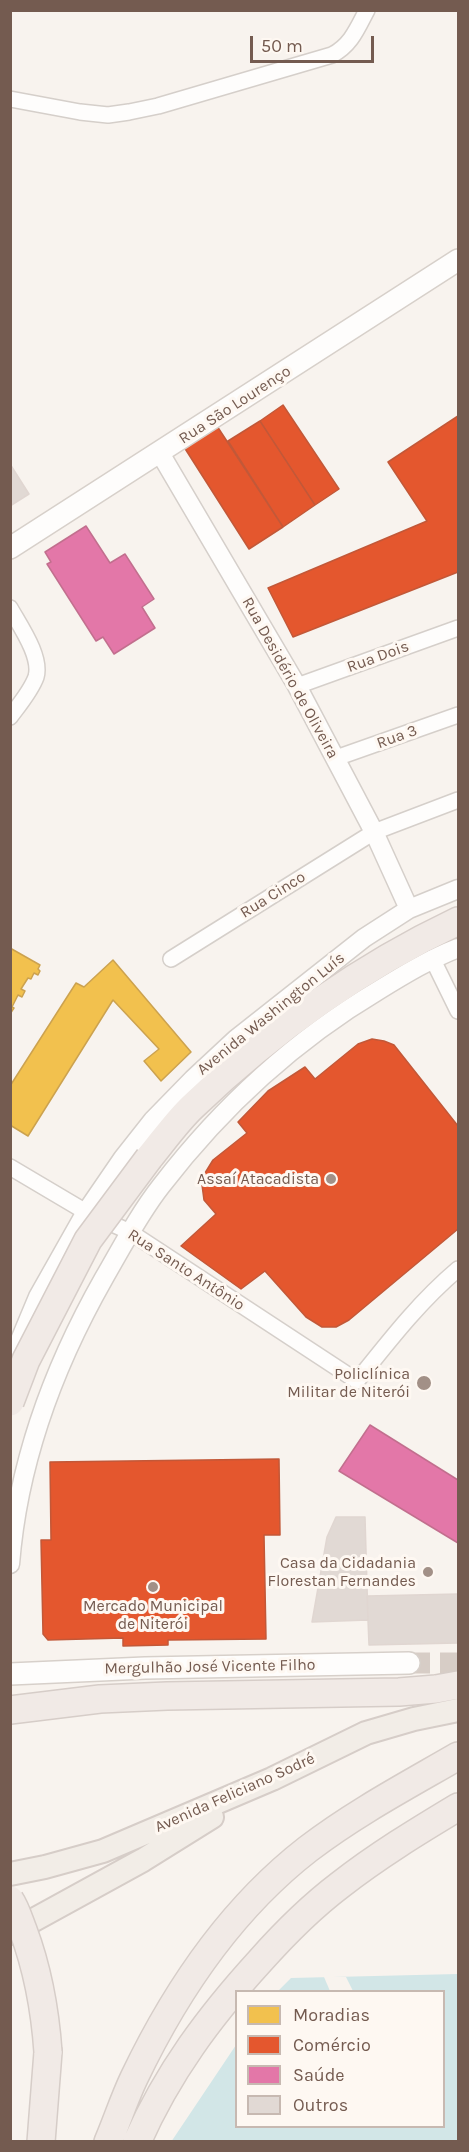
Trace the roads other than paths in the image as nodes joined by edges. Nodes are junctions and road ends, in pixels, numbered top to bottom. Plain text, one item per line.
1 (367, 10) edge
2 (13, 104) edge
3 (459, 260) edge
4 (160, 453) junction
5 (10, 548) edge
6 (10, 608) edge
7 (459, 628) edge
8 (297, 686) junction
9 (459, 715) edge
10 (10, 717) edge
11 (336, 758) junction
12 (459, 800) edge
13 (374, 832) junction
14 (459, 888) edge
15 (409, 909) junction
16 (459, 921) edge
17 (459, 948) edge
18 (432, 958) junction
19 (171, 959) dead end
20 (459, 1011) edge
21 (10, 1167) edge
22 (86, 1212) junction
23 (130, 1232) junction
24 (459, 1269) edge
25 (10, 1364) edge
26 (10, 1401) edge
27 (10, 1564) edge
28 (409, 1664) tunnel mouth
29 (10, 1674) edge
30 (459, 1685) edge
31 (10, 1710) edge
32 (459, 1710) edge
33 (459, 1756) edge
34 (272, 1779) junction
35 (459, 1807) edge
36 (10, 1874) edge
37 (10, 1900) edge
38 (10, 1933) edge
39 (41, 2142) edge
40 (108, 2142) edge
41 (137, 2142) edge

1 - 2 street
3 - 4 main road, Rua São Lourenço
4 - 5 main road, Rua São Lourenço
4 - 8 street, Rua Desidério de Oliveira
6 - 10 street
7 - 8 street, Rua Dois
8 - 11 street, Rua Desidério de Oliveira
9 - 11 street, Rua 3
11 - 13 street, Rua Desidério de Oliveira
12 - 13 street, Rua Cinco
13 - 15 street, Rua Desidério de Oliveira
13 - 19 street, Rua Cinco
14 - 15 street, Avenida Washington Luís
15 - 22 street, Avenida Washington Luís
16 - 26 highway, bridge
17 - 18 street
18 - 20 street
18 - 23 street
21 - 22 street, Rua Santo Antônio
22 - 23 street, Rua Santo Antônio
22 - 25 street, Avenida Washington Luís
23 - 24 street, Rua Santo Antônio
23 - 27 street
28 - 29 main road, Mergulhão José Vicente Filho
30 - 31 highway
32 - 34 main road, Avenida Feliciano Sodré
33 - 40 highway
34 - 36 main road, Avenida Feliciano Sodré
34 - 38 main road
35 - 41 highway
37 - 39 highway, bridge

